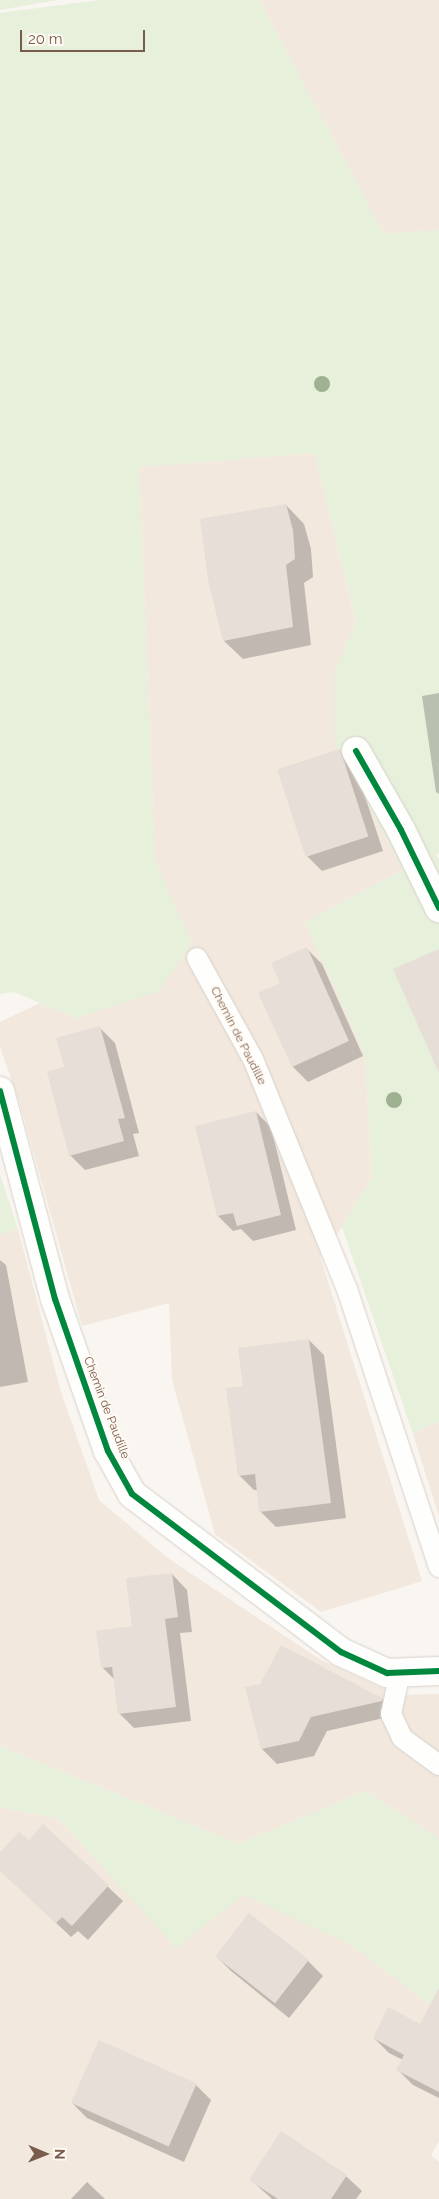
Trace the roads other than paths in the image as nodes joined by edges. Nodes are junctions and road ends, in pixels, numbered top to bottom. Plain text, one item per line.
1 (356, 751) dead end
2 (439, 908) edge
3 (197, 958) dead end
4 (0, 1091) edge
5 (439, 1567) edge
6 (439, 1670) edge
7 (400, 1673) junction
8 (439, 1765) edge

1 - 2 street
3 - 5 lane, Chemin de Paudille
4 - 7 street, Chemin de Paudille
6 - 7 street, Chemin de Paudille
7 - 8 lane

